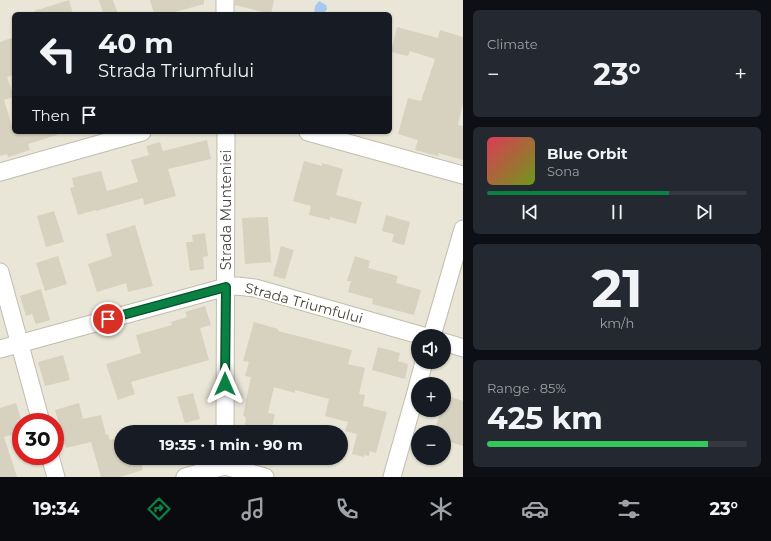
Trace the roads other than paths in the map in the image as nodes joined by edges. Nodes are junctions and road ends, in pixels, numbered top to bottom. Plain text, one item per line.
1 (225, 0) edge
2 (225, 12) edge
3 (135, 134) edge
4 (226, 134) edge
5 (315, 134) edge
6 (0, 172) edge
7 (463, 175) edge
8 (463, 229) edge
9 (0, 272) edge
10 (226, 287) junction
11 (434, 329) edge
12 (411, 333) edge
13 (20, 344) junction
14 (451, 344) edge
15 (463, 348) edge
16 (0, 349) edge
17 (411, 409) edge
18 (39, 413) edge
19 (225, 425) edge
20 (53, 465) edge
21 (225, 467) edge
22 (56, 477) edge
23 (185, 477) edge
24 (265, 477) edge
25 (392, 477) edge

1 - 2 street
3 - 6 street
4 - 10 street, Strada Munteniei
5 - 7 street
8 - 11 street
9 - 13 street
10 - 12 street, Strada Triumfului
10 - 13 street, Strada Triumfului
10 - 19 street, Strada Munteniei
13 - 16 street, Strada Triumfului
13 - 18 street
14 - 15 street
17 - 25 street
20 - 22 street
21 - 23 street
21 - 24 street

